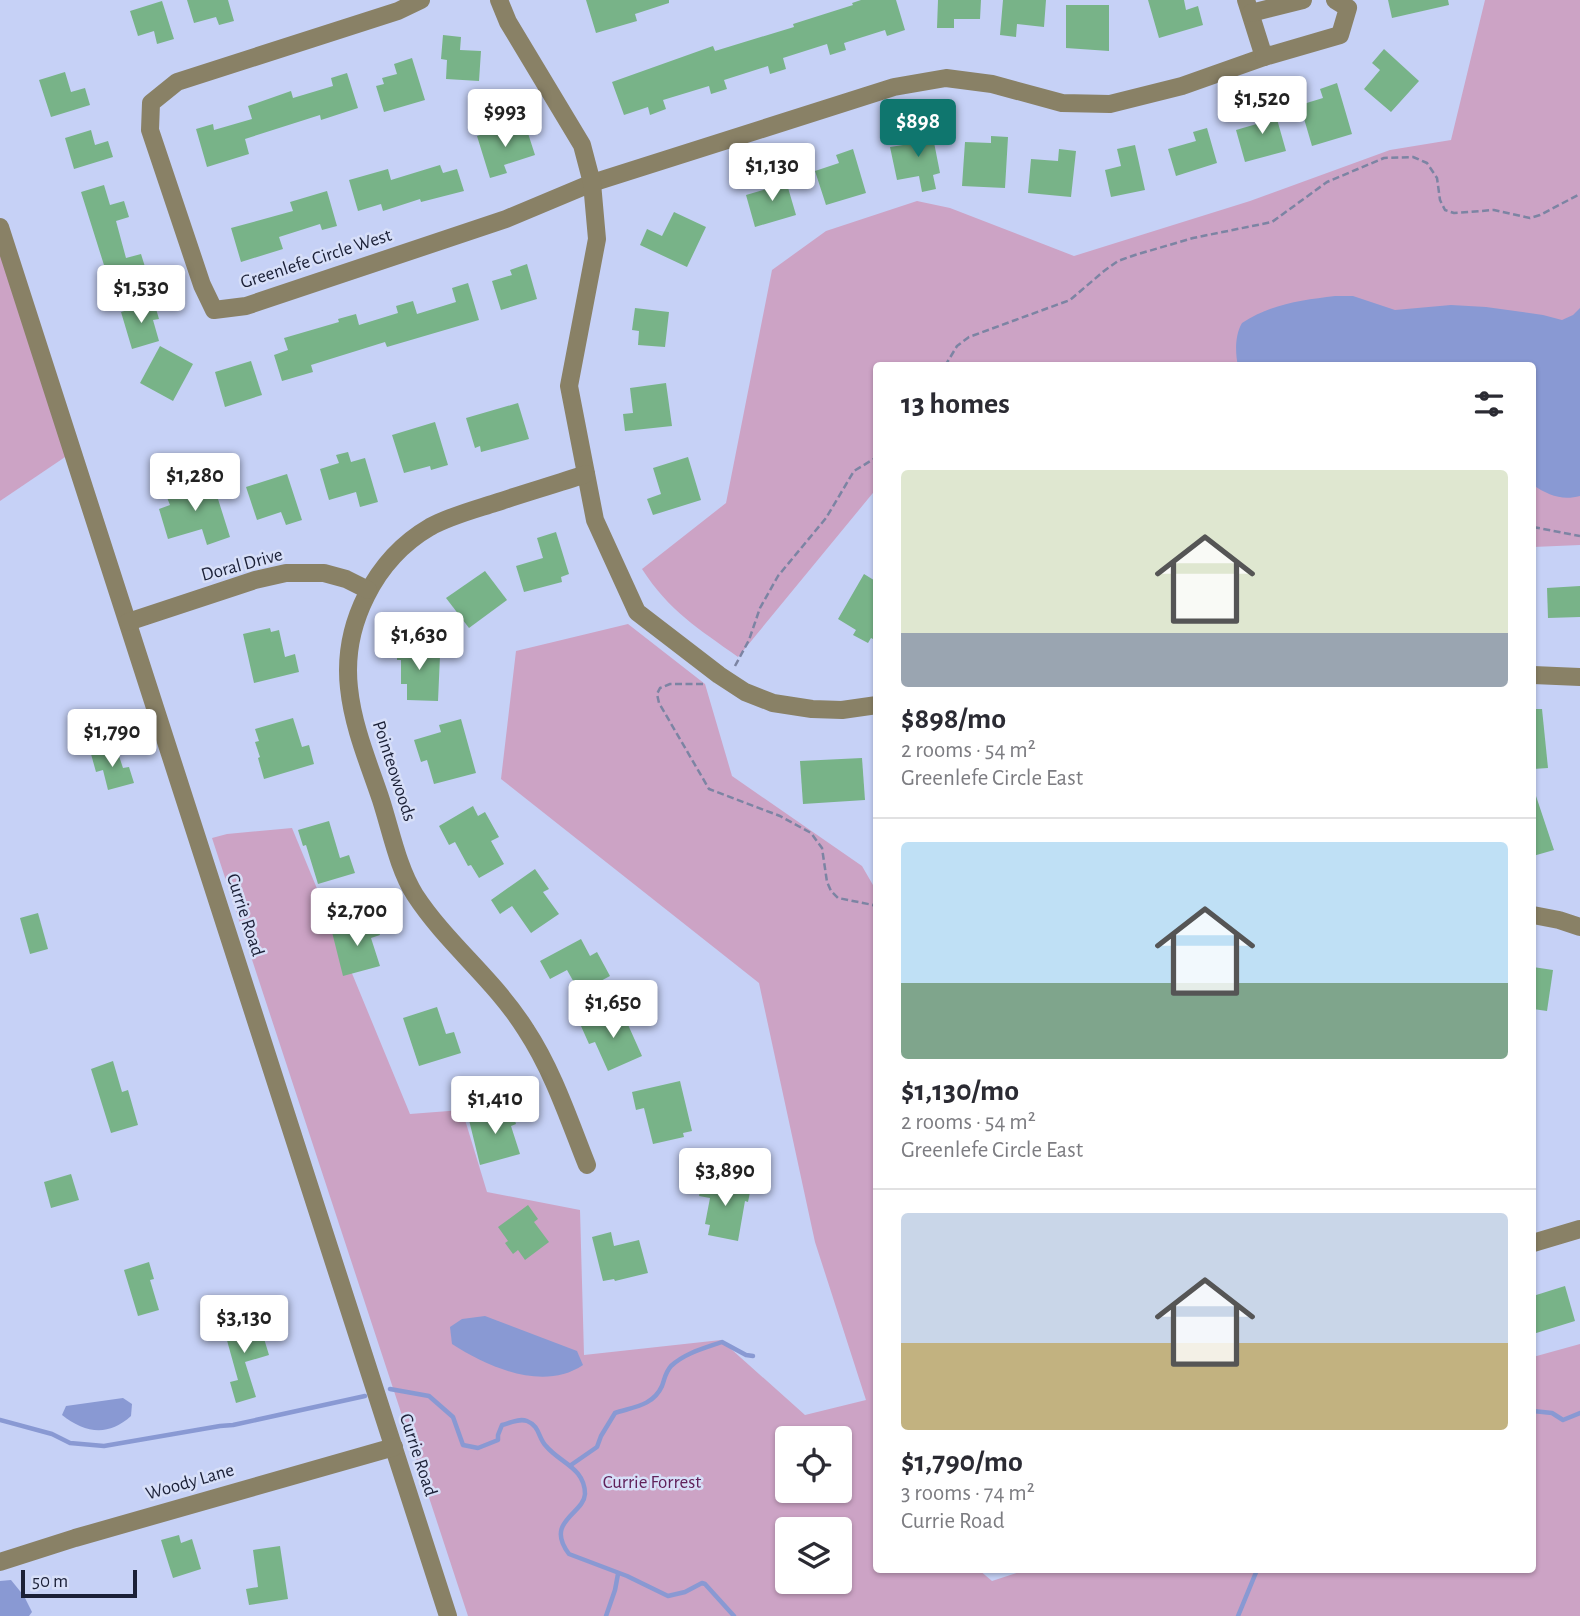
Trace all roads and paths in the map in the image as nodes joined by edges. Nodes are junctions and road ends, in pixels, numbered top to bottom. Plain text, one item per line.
1 (421, 0) edge
2 (499, 0) edge
3 (1303, 0) edge
4 (1335, 0) edge
5 (1249, 7) edge
6 (1264, 57) junction
7 (592, 183) junction
8 (1580, 194) edge
9 (0, 227) edge
10 (4, 252) edge
11 (947, 362) edge
12 (586, 474) junction
13 (1536, 528) edge
14 (1580, 536) edge
15 (368, 590) junction
16 (128, 622) junction
17 (1536, 675) edge
18 (1580, 677) edge
19 (873, 706) edge
20 (1536, 916) edge
21 (1580, 927) edge
22 (587, 1165) dead end
23 (1580, 1229) edge
24 (1536, 1242) edge
25 (394, 1447) junction
26 (0, 1562) edge
27 (448, 1616) edge

1 - 7 street, Greenlefe Circle West
2 - 7 street
3 - 5 street
4 - 6 street
5 - 6 street
6 - 7 street
7 - 12 street
8 - 11 path
9 - 10 street, Currie Road
10 - 16 street, Currie Road
12 - 15 street, Pointeowoods
12 - 19 street
13 - 14 path
15 - 16 street, Doral Drive
15 - 22 street, Pointeowoods
16 - 25 street, Currie Road
17 - 18 street
20 - 21 street
23 - 24 street
25 - 26 street, Woody Lane
25 - 27 street, Currie Road

